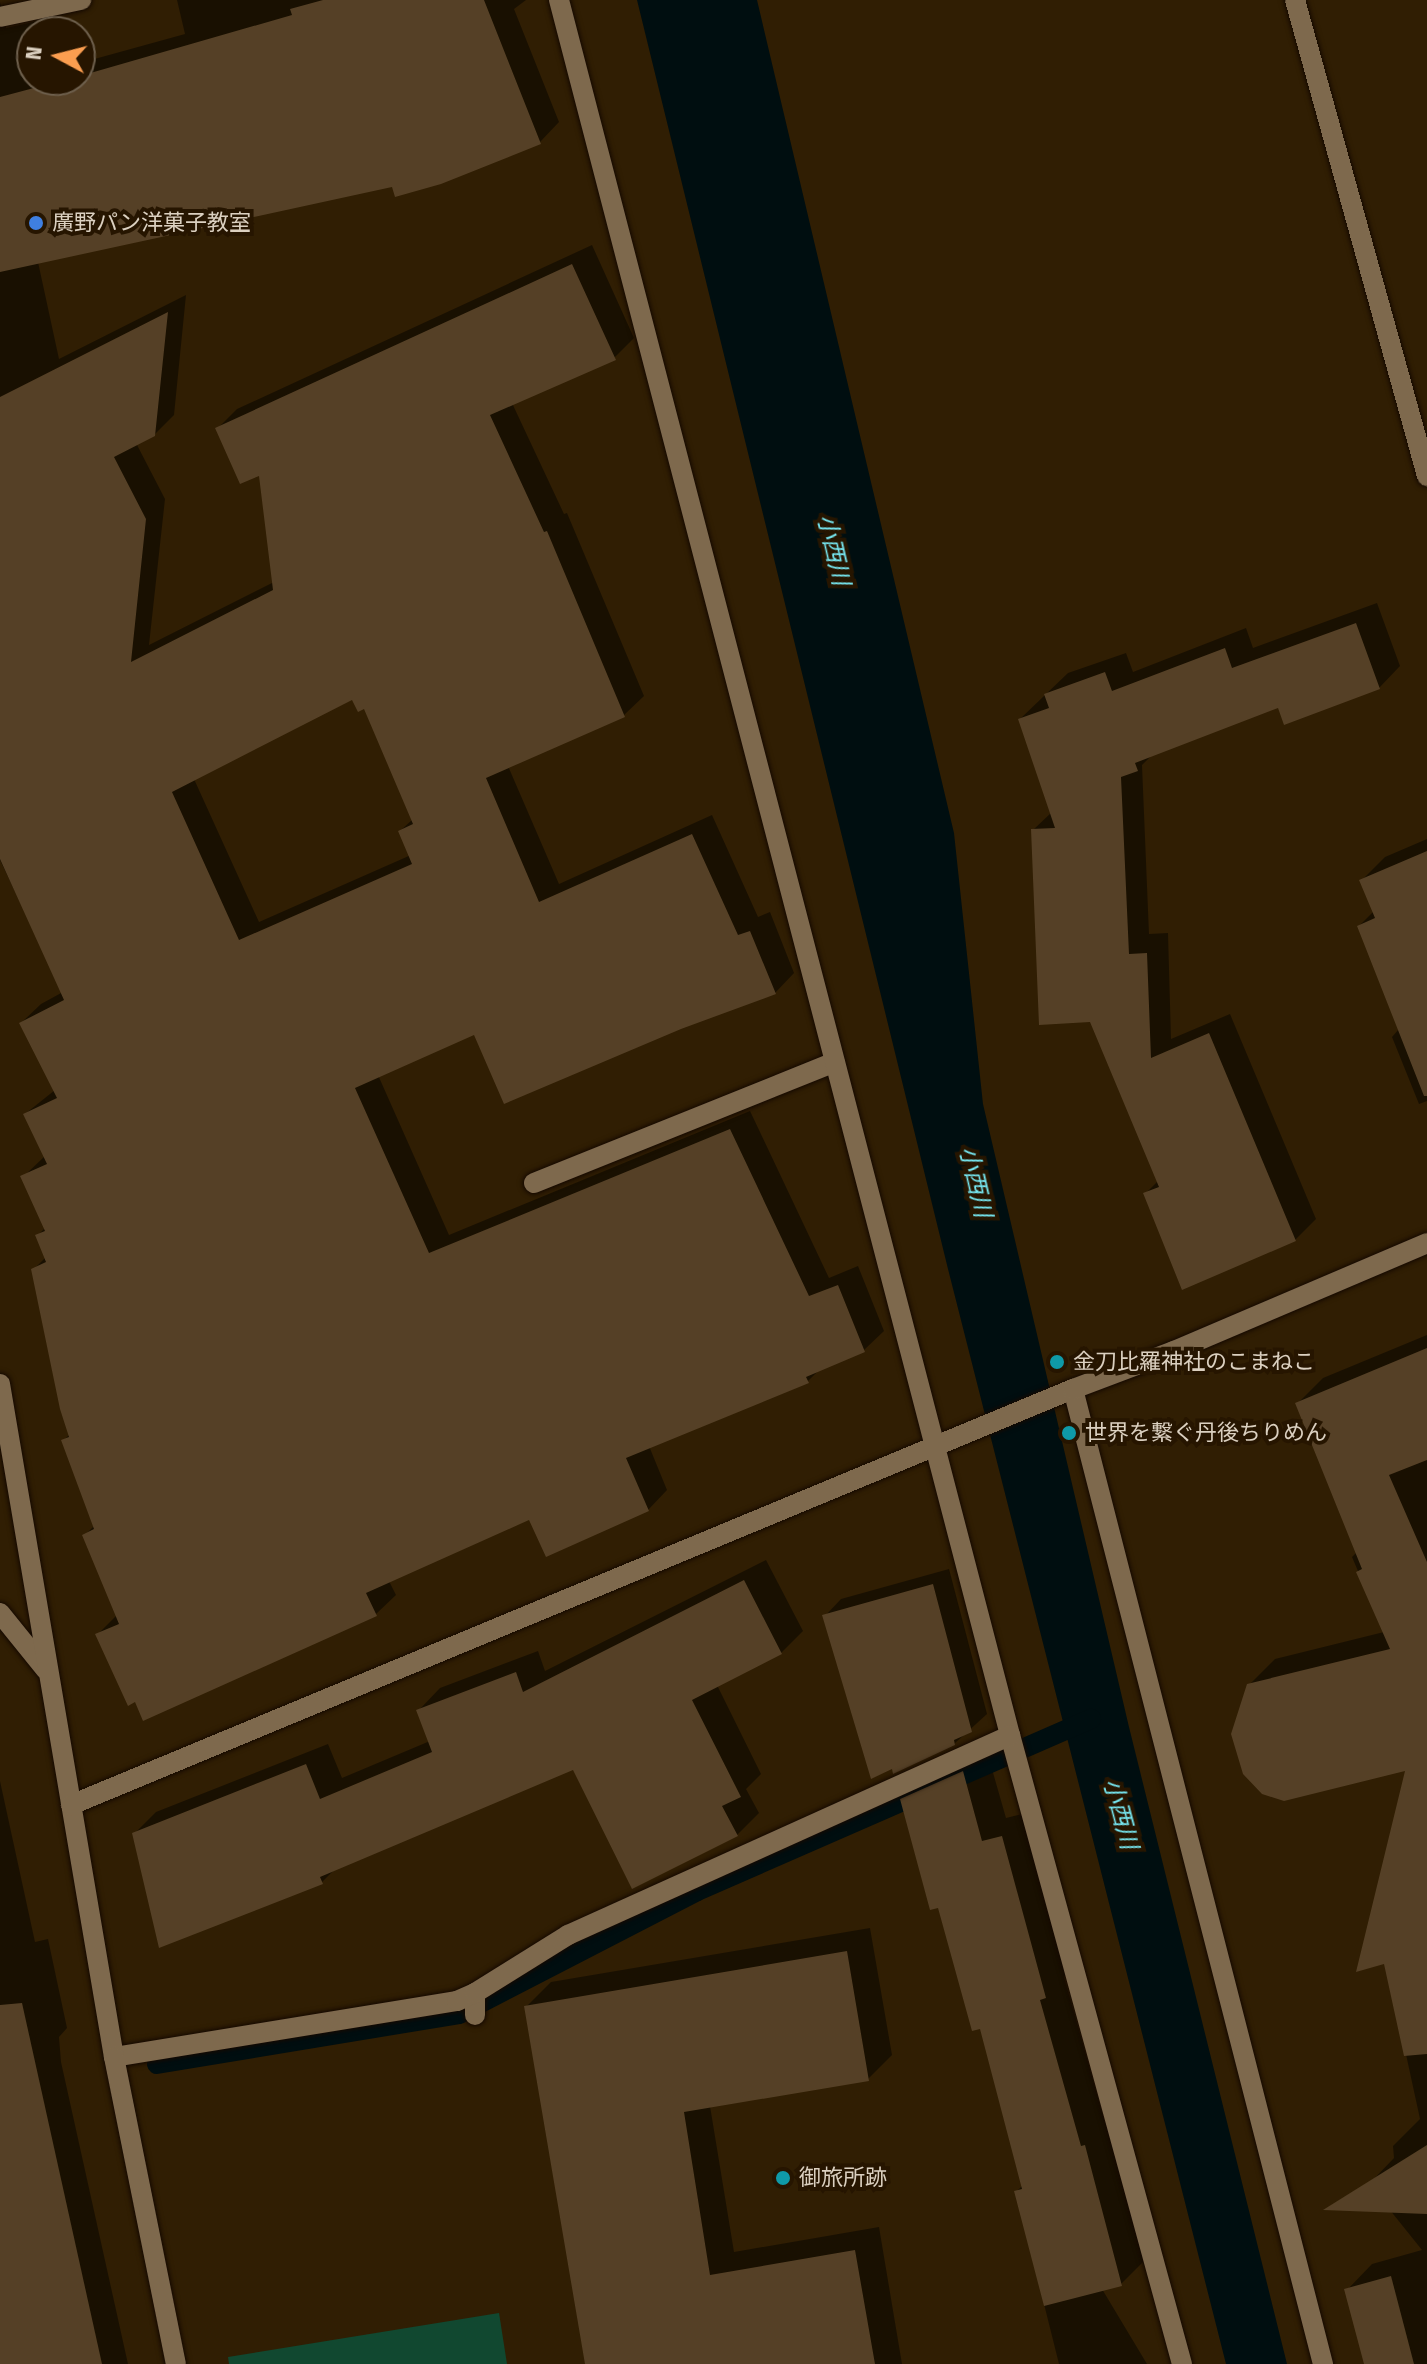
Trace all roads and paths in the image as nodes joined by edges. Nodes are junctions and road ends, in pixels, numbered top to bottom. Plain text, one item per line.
1 (81, 0) edge
2 (559, 0) edge
3 (1295, 0) edge
4 (0, 17) edge
5 (1427, 476) edge
6 (835, 1062) junction
7 (534, 1183) dead end
8 (1427, 1243) edge
9 (0, 1384) edge
10 (1068, 1391) junction
11 (936, 1448) junction
12 (0, 1613) edge
13 (46, 1670) junction
14 (1010, 1735) junction
15 (71, 1805) junction
16 (475, 1993) junction
17 (475, 2015) dead end
18 (114, 2057) junction
19 (176, 2364) edge
20 (1182, 2364) edge
21 (1323, 2364) edge

1 - 4 street
2 - 6 street
3 - 5 street
6 - 7 street
6 - 11 street
8 - 10 street
9 - 13 street
10 - 11 street
10 - 21 street
11 - 14 street
11 - 15 street
12 - 13 street
13 - 15 street
14 - 16 street
14 - 20 street
15 - 18 street
16 - 17 street
16 - 18 street
18 - 19 street

